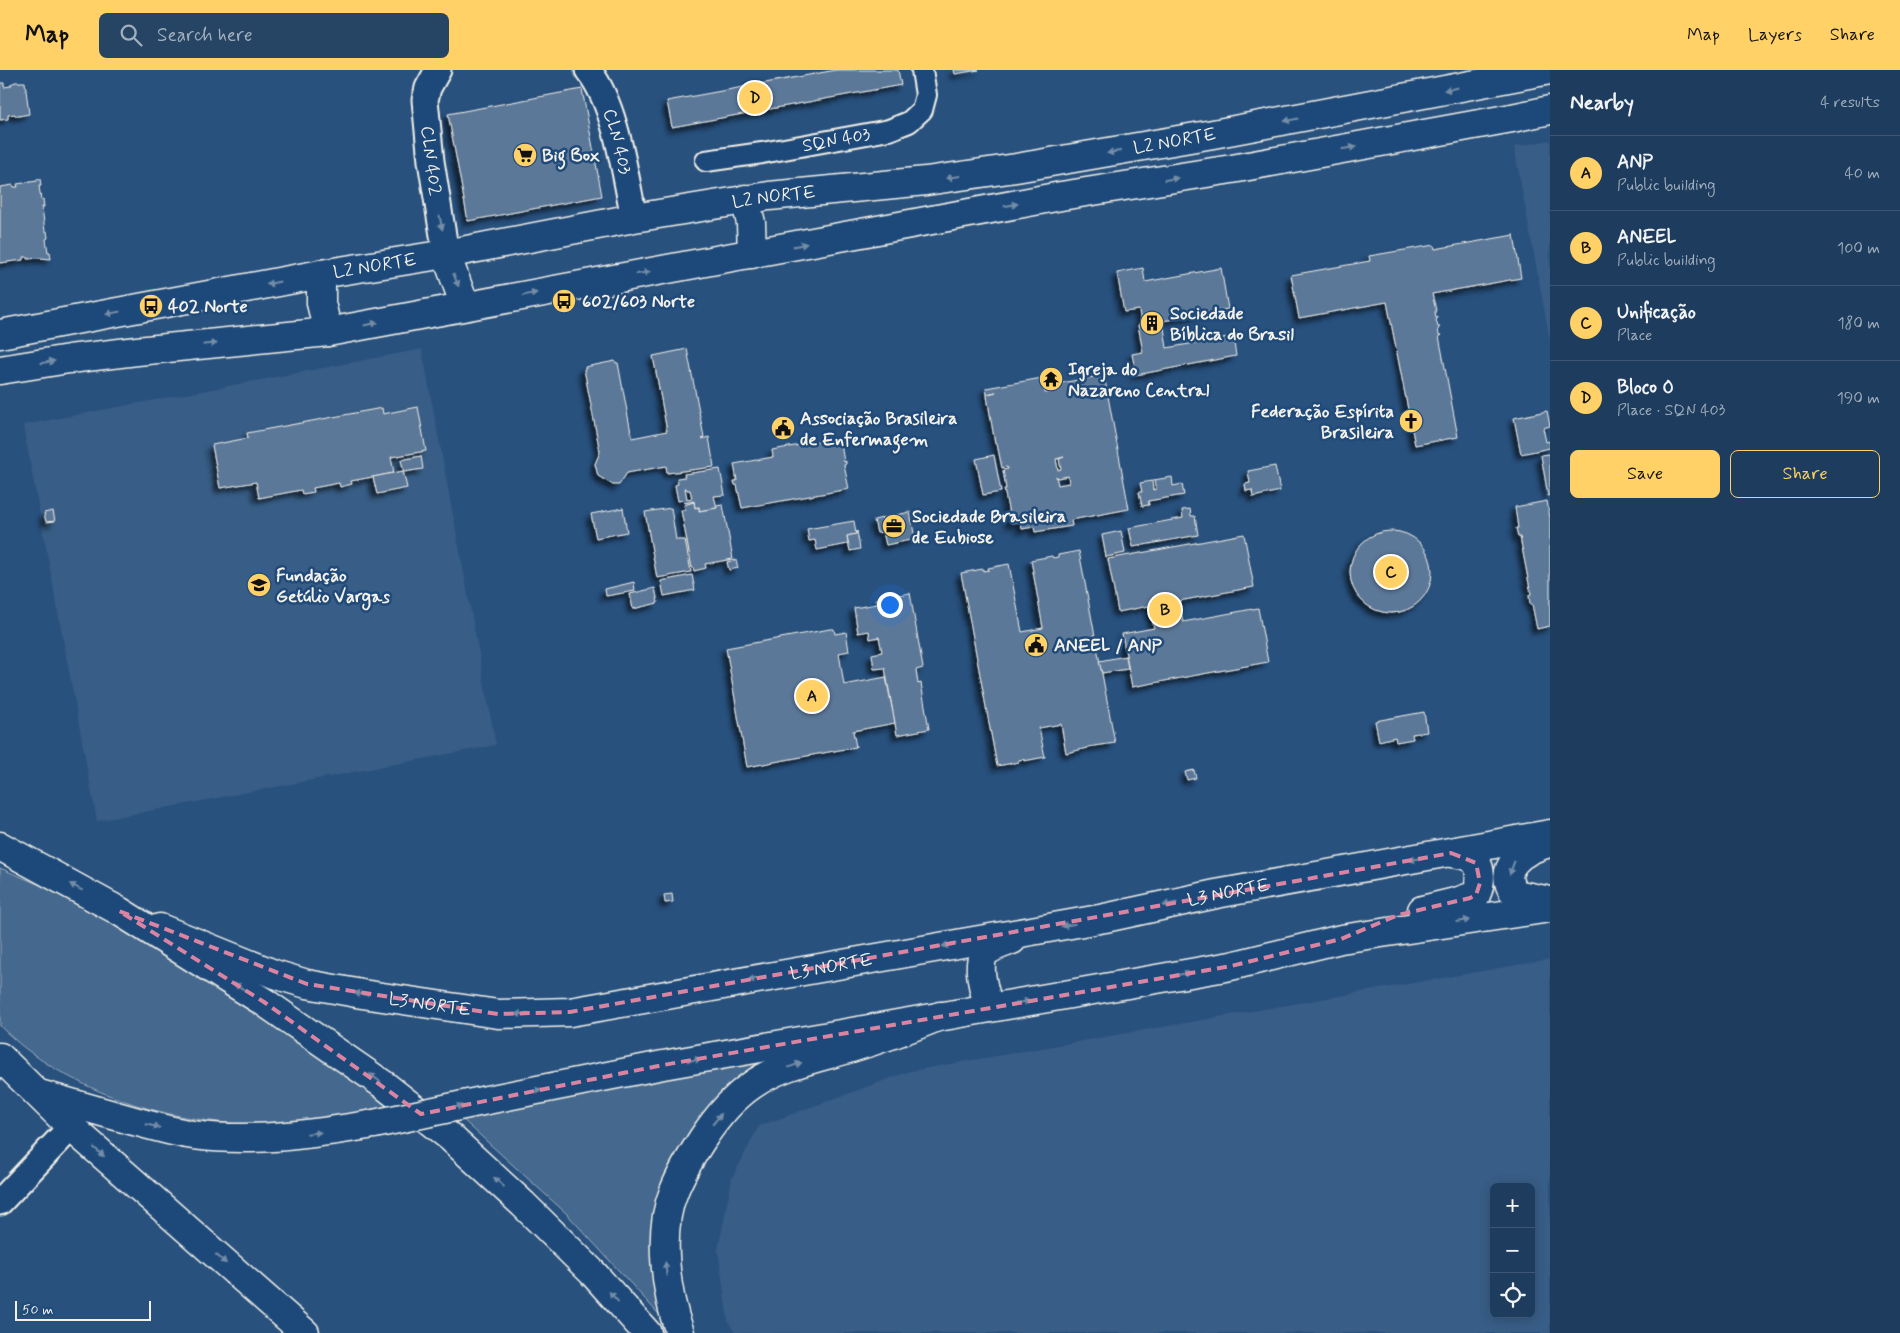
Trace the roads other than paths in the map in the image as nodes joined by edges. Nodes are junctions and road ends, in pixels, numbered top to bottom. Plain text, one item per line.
1 (438, 70) edge
2 (588, 70) edge
3 (922, 70) edge
4 (1550, 70) edge
5 (1550, 110) edge
6 (706, 161) dead end
7 (745, 199) junction
8 (634, 218) junction
9 (446, 254) junction
10 (752, 254) junction
11 (320, 274) junction
12 (465, 306) junction
13 (328, 332) junction
14 (0, 334) edge
15 (0, 370) edge
16 (1550, 834) edge
17 (1550, 843) edge
18 (0, 846) edge
19 (1451, 853) junction
20 (1550, 901) edge
21 (1550, 908) edge
22 (119, 911) junction
23 (1032, 931) junction
24 (1341, 938) junction
25 (989, 1008) junction
26 (940, 1016) junction
27 (0, 1057) edge
28 (39, 1094) junction
29 (71, 1127) junction
30 (0, 1202) edge
31 (305, 1333) edge
32 (647, 1333) edge
33 (680, 1333) edge

1 -> 9 street, CLN 402
2 - 8 street, CLN 403
3 - 6 street, SQN 403
4 -> 7 main road, L2 NORTE
10 -> 5 main road, L2 NORTE
7 - 8 main road, L2 NORTE
7 - 10 main road
8 - 9 main road, L2 NORTE
9 - 11 main road, L2 NORTE
9 -> 12 main road
12 -> 10 main road, L2 NORTE
11 - 13 main road
11 -> 14 main road, L2 NORTE
13 -> 12 main road, L2 NORTE
15 -> 13 main road, L2 NORTE
16 - 19 main road, L3 NORTE
17 -> 20 main road
22 -> 18 main road, L3 NORTE
19 -> 23 main road, L3 NORTE
19 - 24 main road
24 -> 21 main road
23 -> 22 main road, L3 NORTE
32 -> 22 main road, L3 NORTE
23 - 25 main road
25 -> 24 main road
25 - 26 main road
28 -> 26 main road, bridge
33 -> 26 main road
27 - 28 main road
28 - 29 main road
29 - 30 street
29 -> 31 main road

